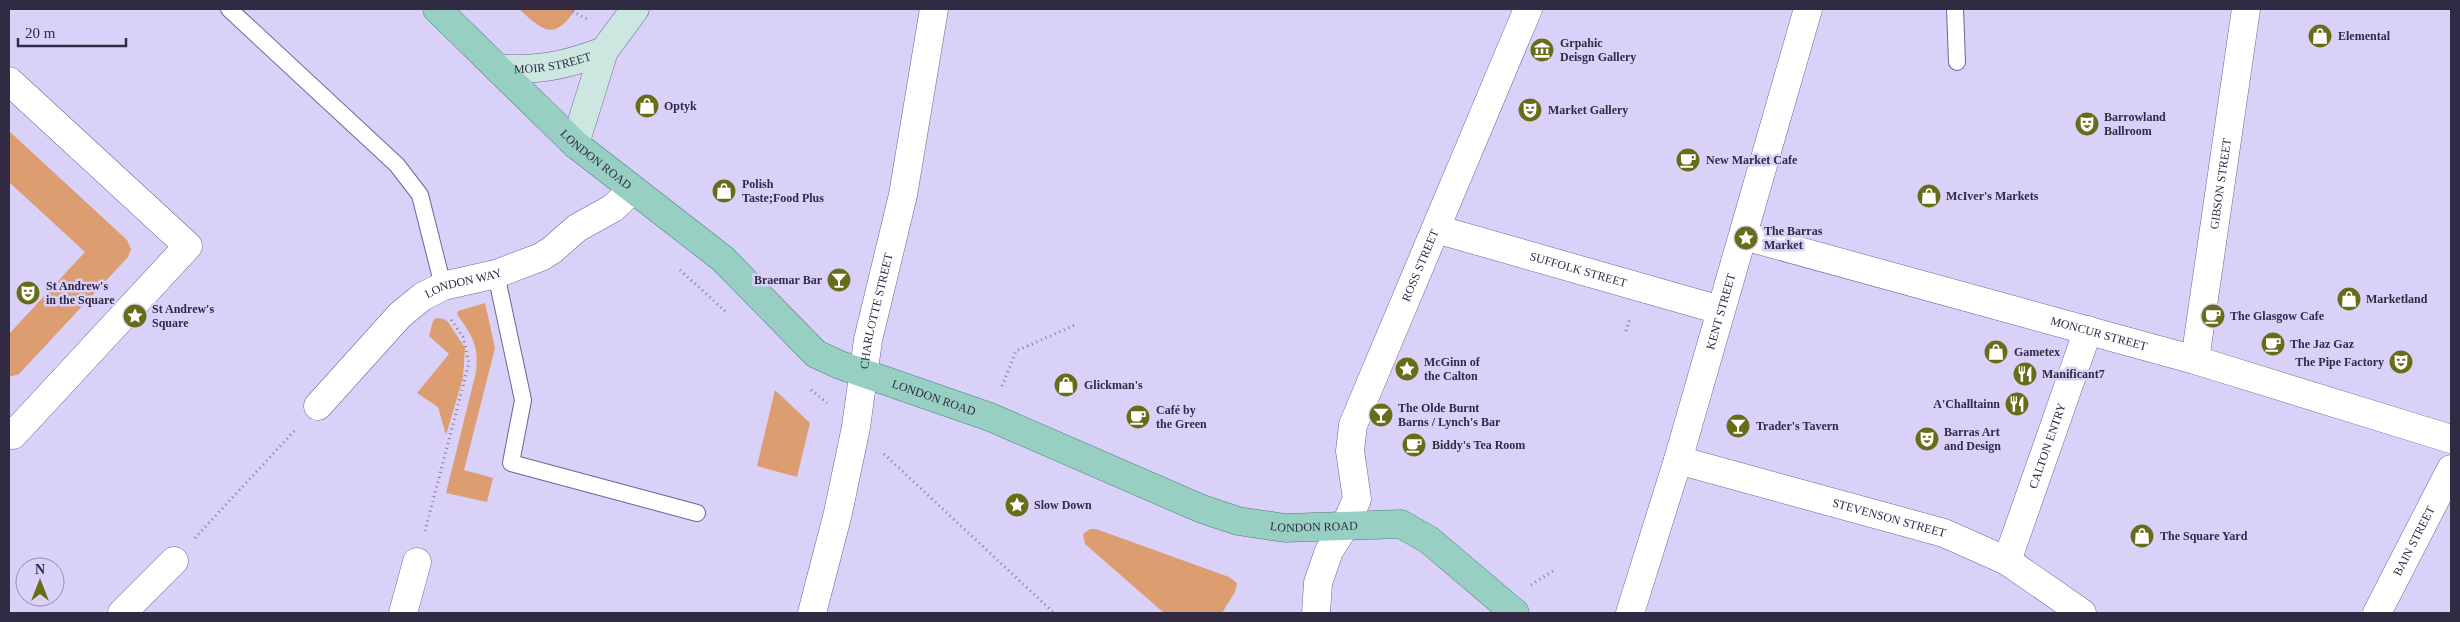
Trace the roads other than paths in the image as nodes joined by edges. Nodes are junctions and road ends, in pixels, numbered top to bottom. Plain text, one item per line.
1 (230, 9) edge
2 (437, 9) edge
3 (635, 9) edge
4 (934, 9) edge
5 (1528, 9) edge
6 (1808, 9) edge
7 (1955, 9) edge
8 (2246, 9) edge
9 (604, 51) junction
10 (1957, 62) dead end
11 (498, 69) junction
12 (9, 81) edge
13 (575, 144) junction
14 (632, 190) junction
15 (1436, 229) junction
16 (1744, 236) junction
17 (496, 274) junction
18 (443, 286) junction
19 (1720, 310) junction
20 (2088, 330) junction
21 (2195, 360) junction
22 (862, 372) junction
23 (318, 406) road end
24 (9, 431) edge
25 (2451, 439) edge
26 (1678, 460) junction
27 (2451, 469) edge
28 (697, 513) dead end
29 (1345, 526) junction
30 (174, 561) road end
31 (2007, 561) junction
32 (417, 562) road end
33 (122, 613) edge
34 (403, 613) edge
35 (812, 613) edge
36 (1316, 613) edge
37 (1515, 613) edge
38 (1630, 613) edge
39 (2082, 613) edge
40 (2377, 613) edge

1 - 18 lane
2 - 11 main road, LONDON ROAD
3 - 9 street, MOIR STREET
4 - 22 street, CHARLOTTE STREET
5 - 15 street, ROSS STREET
6 - 16 street, KENT STREET
7 - 10 lane
8 - 21 street, GIBSON STREET
9 - 11 street, MOIR STREET
9 - 13 street, MOIR STREET
11 - 13 main road, LONDON ROAD
12 - 24 street
13 - 14 main road, LONDON ROAD
14 - 17 street, LONDON WAY
14 - 22 main road, LONDON ROAD
15 - 19 street, SUFFOLK STREET
15 - 29 street, ROSS STREET
16 - 19 street, KENT STREET
16 - 20 street, MONCUR STREET
17 - 18 street, LONDON WAY
17 - 28 lane
18 - 23 street, LONDON WAY
19 - 26 street, KENT STREET
20 - 21 street, MONCUR STREET
20 - 31 street, CALTON ENTRY
21 - 25 street, MONCUR STREET
22 - 29 main road, LONDON ROAD
22 - 35 street, CHARLOTTE STREET
26 - 31 street, STEVENSON STREET
26 - 38 street, KENT STREET
27 - 40 street, BAIN STREET
29 - 36 street, ROSS STREET
29 - 37 main road, LONDON ROAD
30 - 33 street
31 - 39 street, STEVENSON STREET
32 - 34 street

